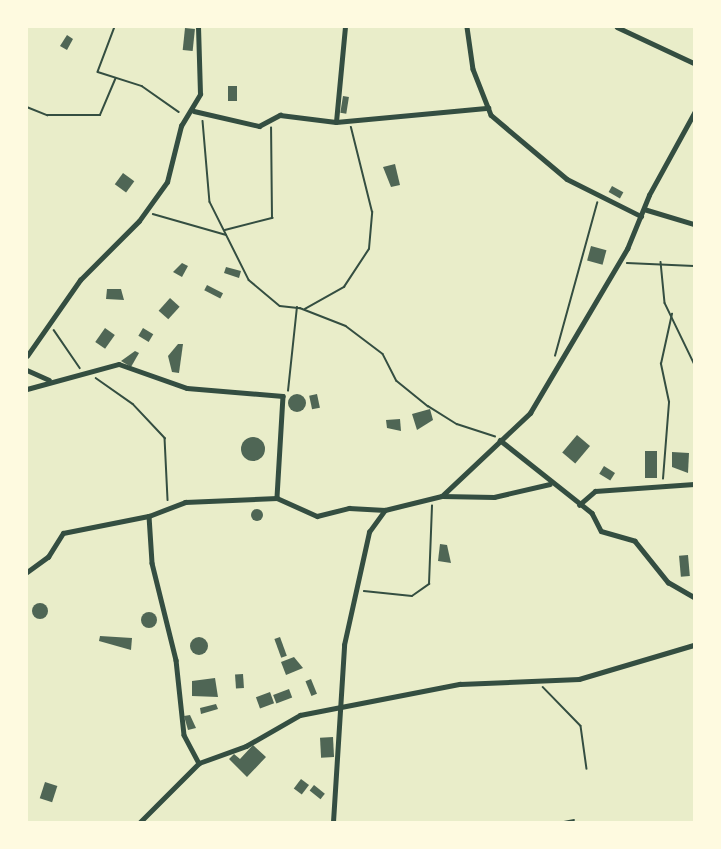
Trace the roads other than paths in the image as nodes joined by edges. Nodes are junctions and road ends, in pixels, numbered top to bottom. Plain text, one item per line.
1 (198, 27) edge
2 (345, 27) edge
3 (467, 27) edge
4 (617, 27) edge
5 (694, 63) edge
6 (488, 108) junction
7 (194, 111) junction
8 (694, 113) edge
9 (336, 122) junction
10 (644, 209) junction
11 (641, 216) junction
12 (694, 224) edge
13 (27, 356) edge
14 (27, 370) edge
15 (50, 380) junction
16 (27, 388) edge
17 (501, 439) junction
18 (550, 484) junction
19 (694, 484) edge
20 (442, 496) junction
21 (277, 498) junction
22 (579, 505) junction
23 (385, 510) junction
24 (149, 516) junction
25 (27, 572) edge
26 (694, 597) edge
27 (694, 645) edge
28 (342, 705) junction
29 (199, 763) junction
30 (140, 822) edge
31 (333, 822) edge

1 - 7 street
2 - 9 street
3 - 6 street
4 - 5 street
6 - 9 street
6 - 11 street
7 - 9 street
7 - 13 street
8 - 10 street
10 - 11 street
10 - 12 street
11 - 17 street
14 - 15 street
15 - 16 street
15 - 21 street
17 - 18 street
17 - 20 street
18 - 20 street
18 - 22 street
19 - 22 street
20 - 23 street
21 - 23 street
21 - 24 street
22 - 26 street
23 - 28 street
24 - 25 street
24 - 29 street
27 - 28 street
28 - 29 street
28 - 31 street
29 - 30 street

